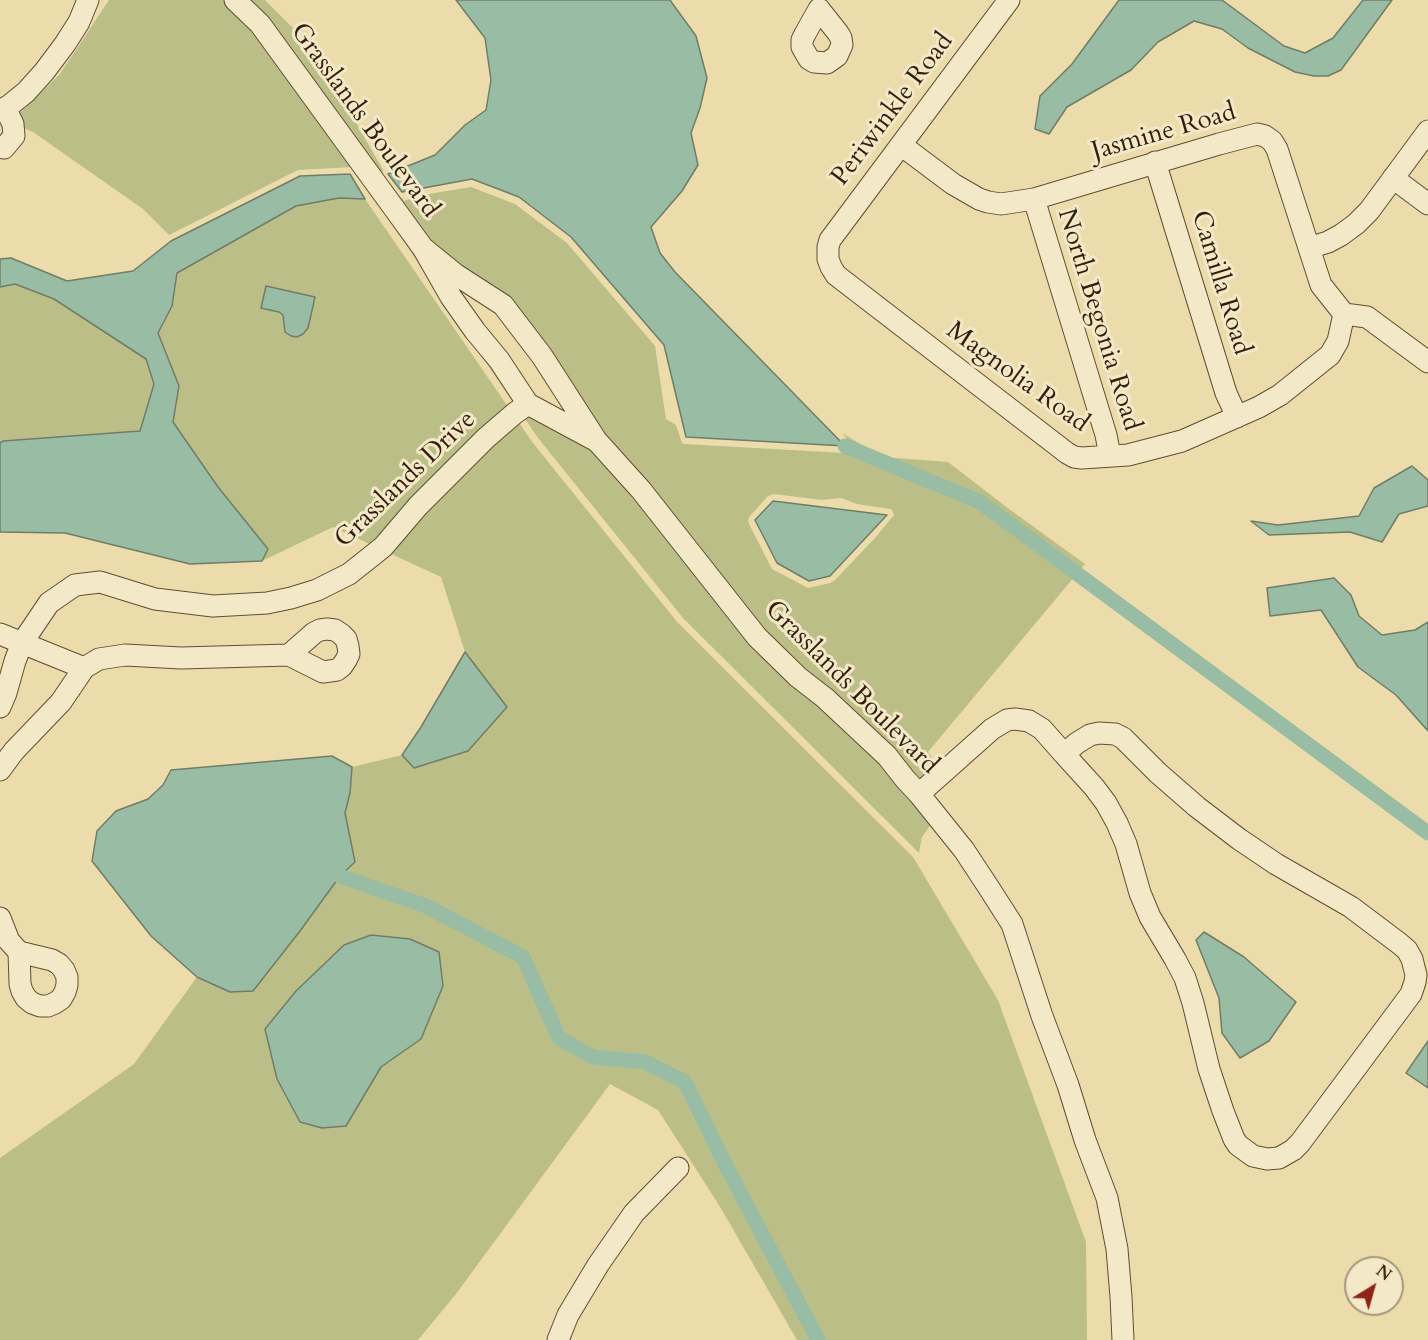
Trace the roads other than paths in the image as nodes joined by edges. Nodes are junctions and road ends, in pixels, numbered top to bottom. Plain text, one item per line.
1 (88, 0) edge
2 (235, 0) edge
3 (1009, 0) edge
4 (2, 110) edge
5 (1428, 131) edge
6 (901, 145) junction
7 (0, 147) edge
8 (1155, 162) junction
9 (1393, 178) junction
10 (1034, 199) junction
11 (1428, 204) edge
12 (423, 248) junction
13 (1309, 248) junction
14 (828, 255) joint
15 (1344, 314) junction
16 (1428, 362) edge
17 (528, 404) junction
18 (1237, 417) junction
19 (596, 440) junction
20 (1110, 456) junction
21 (0, 634) edge
22 (22, 643) junction
23 (290, 655) dead end
24 (84, 668) junction
25 (0, 707) edge
26 (1064, 754) junction
27 (0, 771) edge
28 (919, 794) junction
29 (0, 918) edge
30 (19, 952) dead end
31 (678, 1168) dead end
32 (557, 1339) edge
33 (1123, 1340) edge

1 - 4 street
2 - 12 street, Grasslands Boulevard
3 - 6 street, Periwinkle Road
4 - 7 street
5 - 9 street
6 - 10 street, Jasmine Road
6 - 14 street, Periwinkle Road
8 - 10 street, Jasmine Road
8 - 13 street, Jasmine Road
8 - 18 street, Camilla Road
9 - 11 street
9 - 13 street
10 - 20 street, North Begonia Road
12 - 17 street, Grasslands Boulevard
12 - 19 street, Grasslands Boulevard
13 - 15 street, Jasmine Road
14 - 20 street, Magnolia Road
15 - 16 street
15 - 18 street, Magnolia Road
17 - 19 street, Grasslands Boulevard
17 - 22 street, Grasslands Drive
18 - 20 street, Magnolia Road
19 - 28 street, Grasslands Boulevard
21 - 22 street
22 - 24 street
22 - 25 street, Grasslands Drive
23 - 24 street
24 - 27 street
26 - 26 street
26 - 28 street
28 - 33 street, Grasslands Boulevard
29 - 30 street
31 - 32 street

